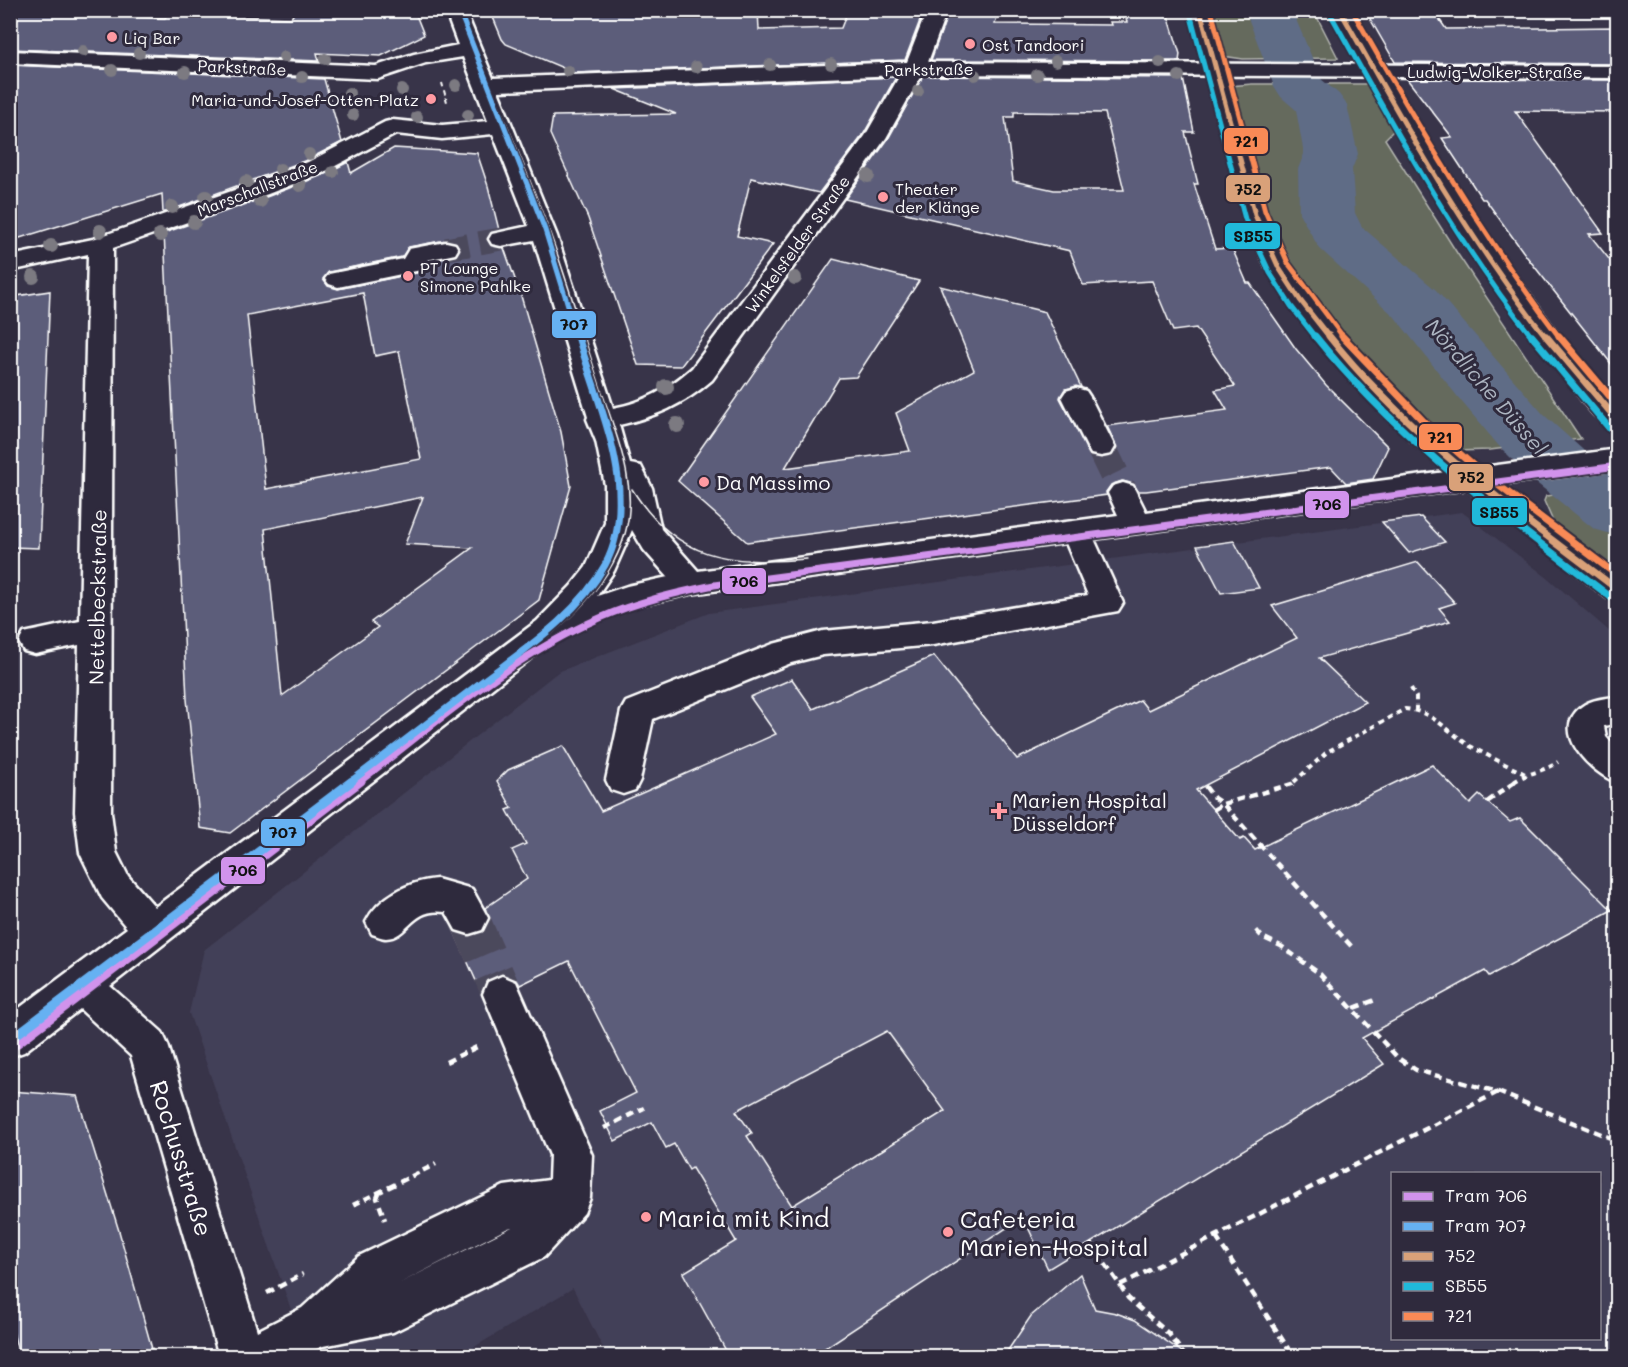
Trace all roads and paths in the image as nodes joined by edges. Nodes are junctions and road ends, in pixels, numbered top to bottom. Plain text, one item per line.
1 (455, 10) edge
2 (937, 10) edge
3 (1200, 10) edge
4 (1340, 10) edge
5 (470, 49) junction
6 (435, 56) junction
7 (10, 57) edge
8 (915, 68) junction
9 (1215, 70) junction
10 (1373, 71) junction
11 (1617, 72) edge
12 (485, 85) junction
13 (501, 127) junction
14 (453, 132) junction
15 (543, 231) junction
16 (501, 239) tunnel mouth
17 (101, 244) junction
18 (446, 249) tunnel mouth
19 (10, 264) edge
20 (338, 279) dead end
21 (1076, 397) dead end
22 (1617, 422) edge
23 (606, 430) junction
24 (1101, 447) tunnel mouth
25 (1612, 460) edge
26 (1470, 477) junction
27 (1123, 493) tunnel mouth
28 (1136, 522) junction
29 (1075, 530) junction
30 (690, 583) junction
31 (1617, 590) edge
32 (97, 629) junction
33 (548, 629) junction
34 (35, 642) dead end
35 (1411, 688) dead end
36 (1416, 709) junction
37 (1617, 710) edge
38 (1588, 741) junction
39 (1617, 769) edge
40 (1525, 774) junction
41 (622, 780) dead end
42 (1205, 786) dead end
43 (1487, 802) dead end
44 (1223, 804) junction
45 (1213, 810) dead end
46 (469, 918) tunnel mouth
47 (385, 922) dead end
48 (1256, 930) dead end
49 (153, 931) junction
50 (1352, 947) dead end
51 (81, 985) junction
52 (502, 994) tunnel mouth
53 (1376, 1000) dead end
54 (1353, 1008) junction
55 (10, 1039) edge
56 (1498, 1092) junction
57 (1617, 1141) edge
58 (436, 1164) dead end
59 (353, 1205) dead end
60 (1216, 1237) junction
61 (1090, 1243) dead end
62 (1120, 1285) junction
63 (243, 1356) edge
64 (256, 1356) edge
65 (1185, 1356) edge
66 (1291, 1356) edge

1 - 5 street
2 - 8 street, Winkelsfelder Straße
3 - 9 street
4 - 10 street
5 - 6 street, Parkstraße
5 - 12 street
6 - 7 street, Parkstraße
6 - 14 path
8 - 9 street, Parkstraße
8 - 12 street, Parkstraße
8 - 23 street, Winkelsfelder Straße
9 - 10 street, Parkstraße
9 - 26 street
10 - 11 street, Ludwig-Wolker-Straße
10 - 22 street
12 - 13 street
13 - 14 street, Marschallstraße
13 - 15 street
14 - 17 street, Marschallstraße
15 - 16 street
15 - 23 street
17 - 19 street, Marschallstraße
17 - 32 street, Nettelbeckstraße
18 - 20 street
21 - 24 street
23 - 30 street
23 - 33 street
25 - 26 street
26 - 28 street
26 - 31 street
27 - 28 street
28 - 29 street
29 - 30 street
29 - 41 street
30 - 33 street
32 - 34 street
32 - 49 street, Nettelbeckstraße
33 - 49 street
35 - 36 path
36 - 40 path
36 - 44 path
37 - 38 street
38 - 39 street
38 - 40 path
40 - 43 path
42 - 44 path
44 - 45 path
44 - 50 path
46 - 47 street
48 - 54 path
49 - 51 street
51 - 55 street
51 - 63 street, Rochusstraße
52 - 64 street
53 - 54 path
54 - 56 path
56 - 57 path
56 - 60 path
58 - 59 path
60 - 62 path
60 - 66 path
61 - 62 path
62 - 65 path

